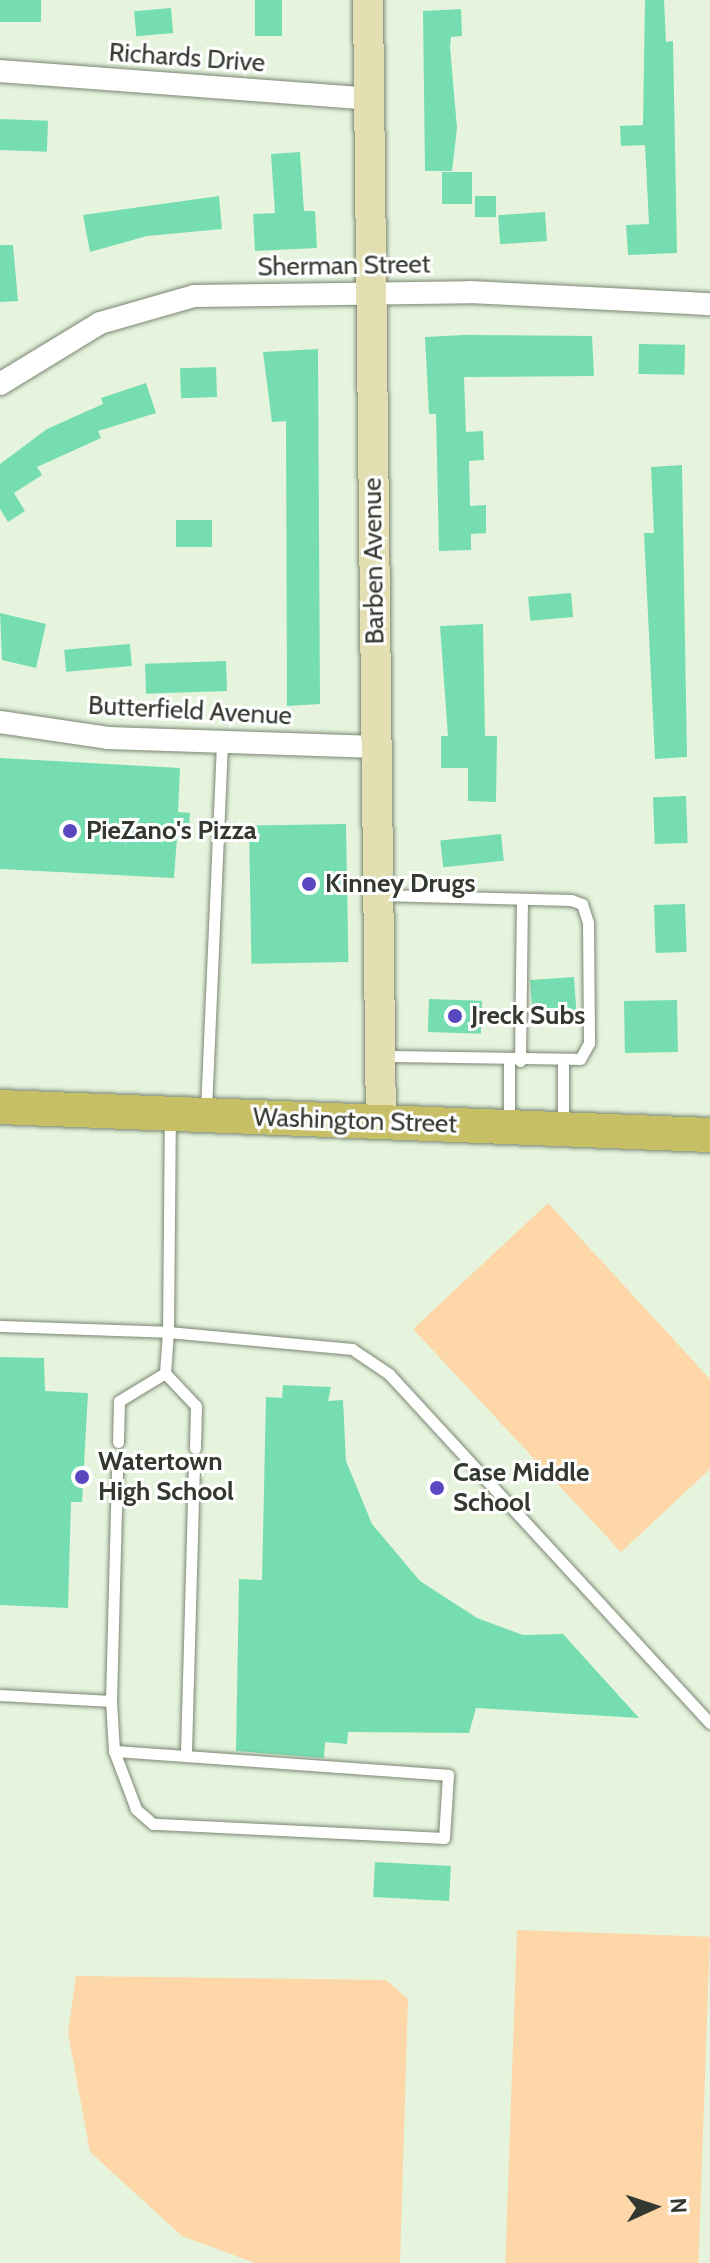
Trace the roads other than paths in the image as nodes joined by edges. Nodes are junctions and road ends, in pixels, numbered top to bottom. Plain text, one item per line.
1 (368, 0) edge
2 (0, 71) edge
3 (369, 99) junction
4 (369, 294) junction
5 (710, 304) edge
6 (0, 384) edge
7 (0, 722) edge
8 (222, 743) junction
9 (377, 747) junction
10 (378, 895) junction
11 (522, 899) junction
12 (382, 1056) junction
13 (515, 1061) junction
14 (563, 1062) junction
15 (0, 1107) edge
16 (170, 1113) junction
17 (205, 1115) junction
18 (381, 1123) junction
19 (508, 1127) junction
20 (563, 1129) junction
21 (710, 1135) edge
22 (0, 1326) edge
23 (168, 1332) junction
24 (165, 1373) junction
25 (118, 1442) dead end
26 (195, 1448) dead end
27 (117, 1464) dead end
28 (194, 1467) dead end
29 (0, 1695) edge
30 (111, 1701) junction
31 (710, 1723) edge
32 (114, 1751) junction
33 (186, 1751) junction

1 - 3 street, Barben Avenue
2 - 3 street, Richards Drive
3 - 4 street, Barben Avenue
4 - 5 street, Sherman Street
4 - 6 street, Sherman Street
4 - 9 street, Barben Avenue
7 - 8 street, Butterfield Avenue
8 - 9 street, Butterfield Avenue
8 - 17 lane
9 - 10 street, Barben Avenue
10 - 11 lane
10 - 12 street, Barben Avenue
11 - 13 lane
11 - 14 lane
12 - 13 lane
12 - 18 street, Barben Avenue
13 - 14 lane
13 - 19 lane
14 - 20 lane
15 - 16 main road, Washington Street
16 - 17 main road, Washington Street
16 - 23 lane
17 - 18 main road, Washington Street
18 - 19 main road, Washington Street
19 - 20 main road, Washington Street
20 - 21 main road, Washington Street
22 - 23 lane
23 - 24 lane
23 - 31 lane
24 - 25 lane
24 - 26 lane
27 - 30 lane
28 - 33 lane
29 - 30 lane
30 - 32 lane
32 - 33 lane
32 - 33 lane

